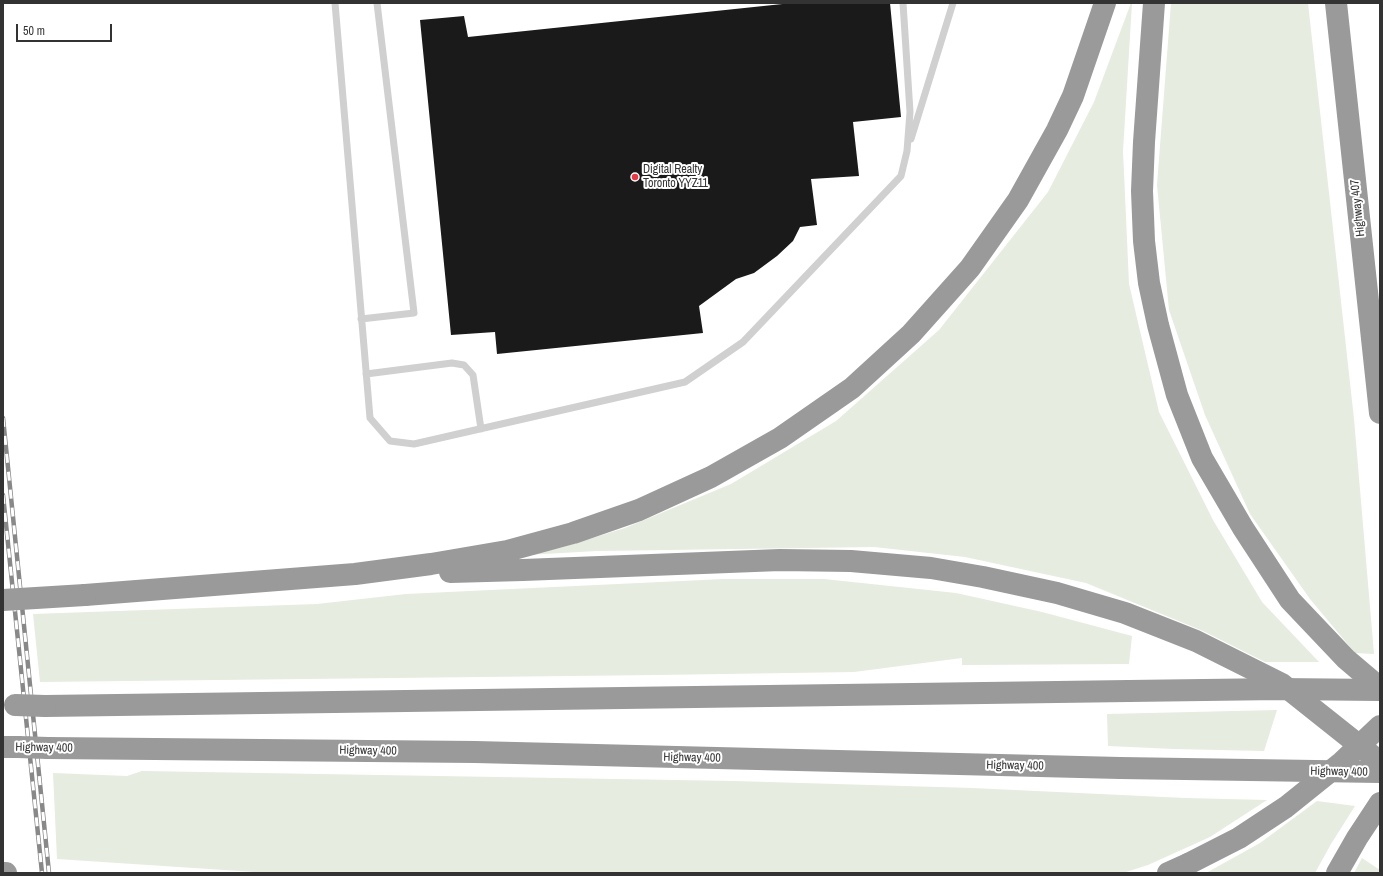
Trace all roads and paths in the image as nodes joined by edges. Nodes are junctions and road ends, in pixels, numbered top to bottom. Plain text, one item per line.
1 (335, 3) edge
2 (377, 3) edge
3 (903, 3) edge
4 (953, 3) edge
5 (1105, 3) edge
6 (1154, 3) edge
7 (1336, 3) edge
8 (907, 151) junction
9 (361, 319) junction
10 (366, 374) junction
11 (1380, 413) edge
12 (481, 429) junction
13 (355, 574) junction
14 (3, 600) edge
15 (1380, 689) edge
16 (9, 705) edge
17 (1380, 726) edge
18 (11, 748) edge
19 (1380, 762) edge
20 (1380, 772) edge
21 (1380, 803) edge
22 (3, 873) edge
23 (6, 873) edge
24 (1168, 873) edge
25 (1337, 873) edge

1 - 9 lane
2 - 9 lane
3 - 8 lane
4 - 8 lane
5 - 13 highway
6 - 15 highway
7 - 11 highway, Highway 407
8 - 12 lane
9 - 10 lane
10 - 12 lane
10 - 12 lane
13 - 14 highway, bridge
13 - 19 highway
15 - 16 highway, bridge
17 - 24 highway, bridge
18 - 20 highway, Highway 400, bridge
21 - 25 highway
22 - 23 highway

